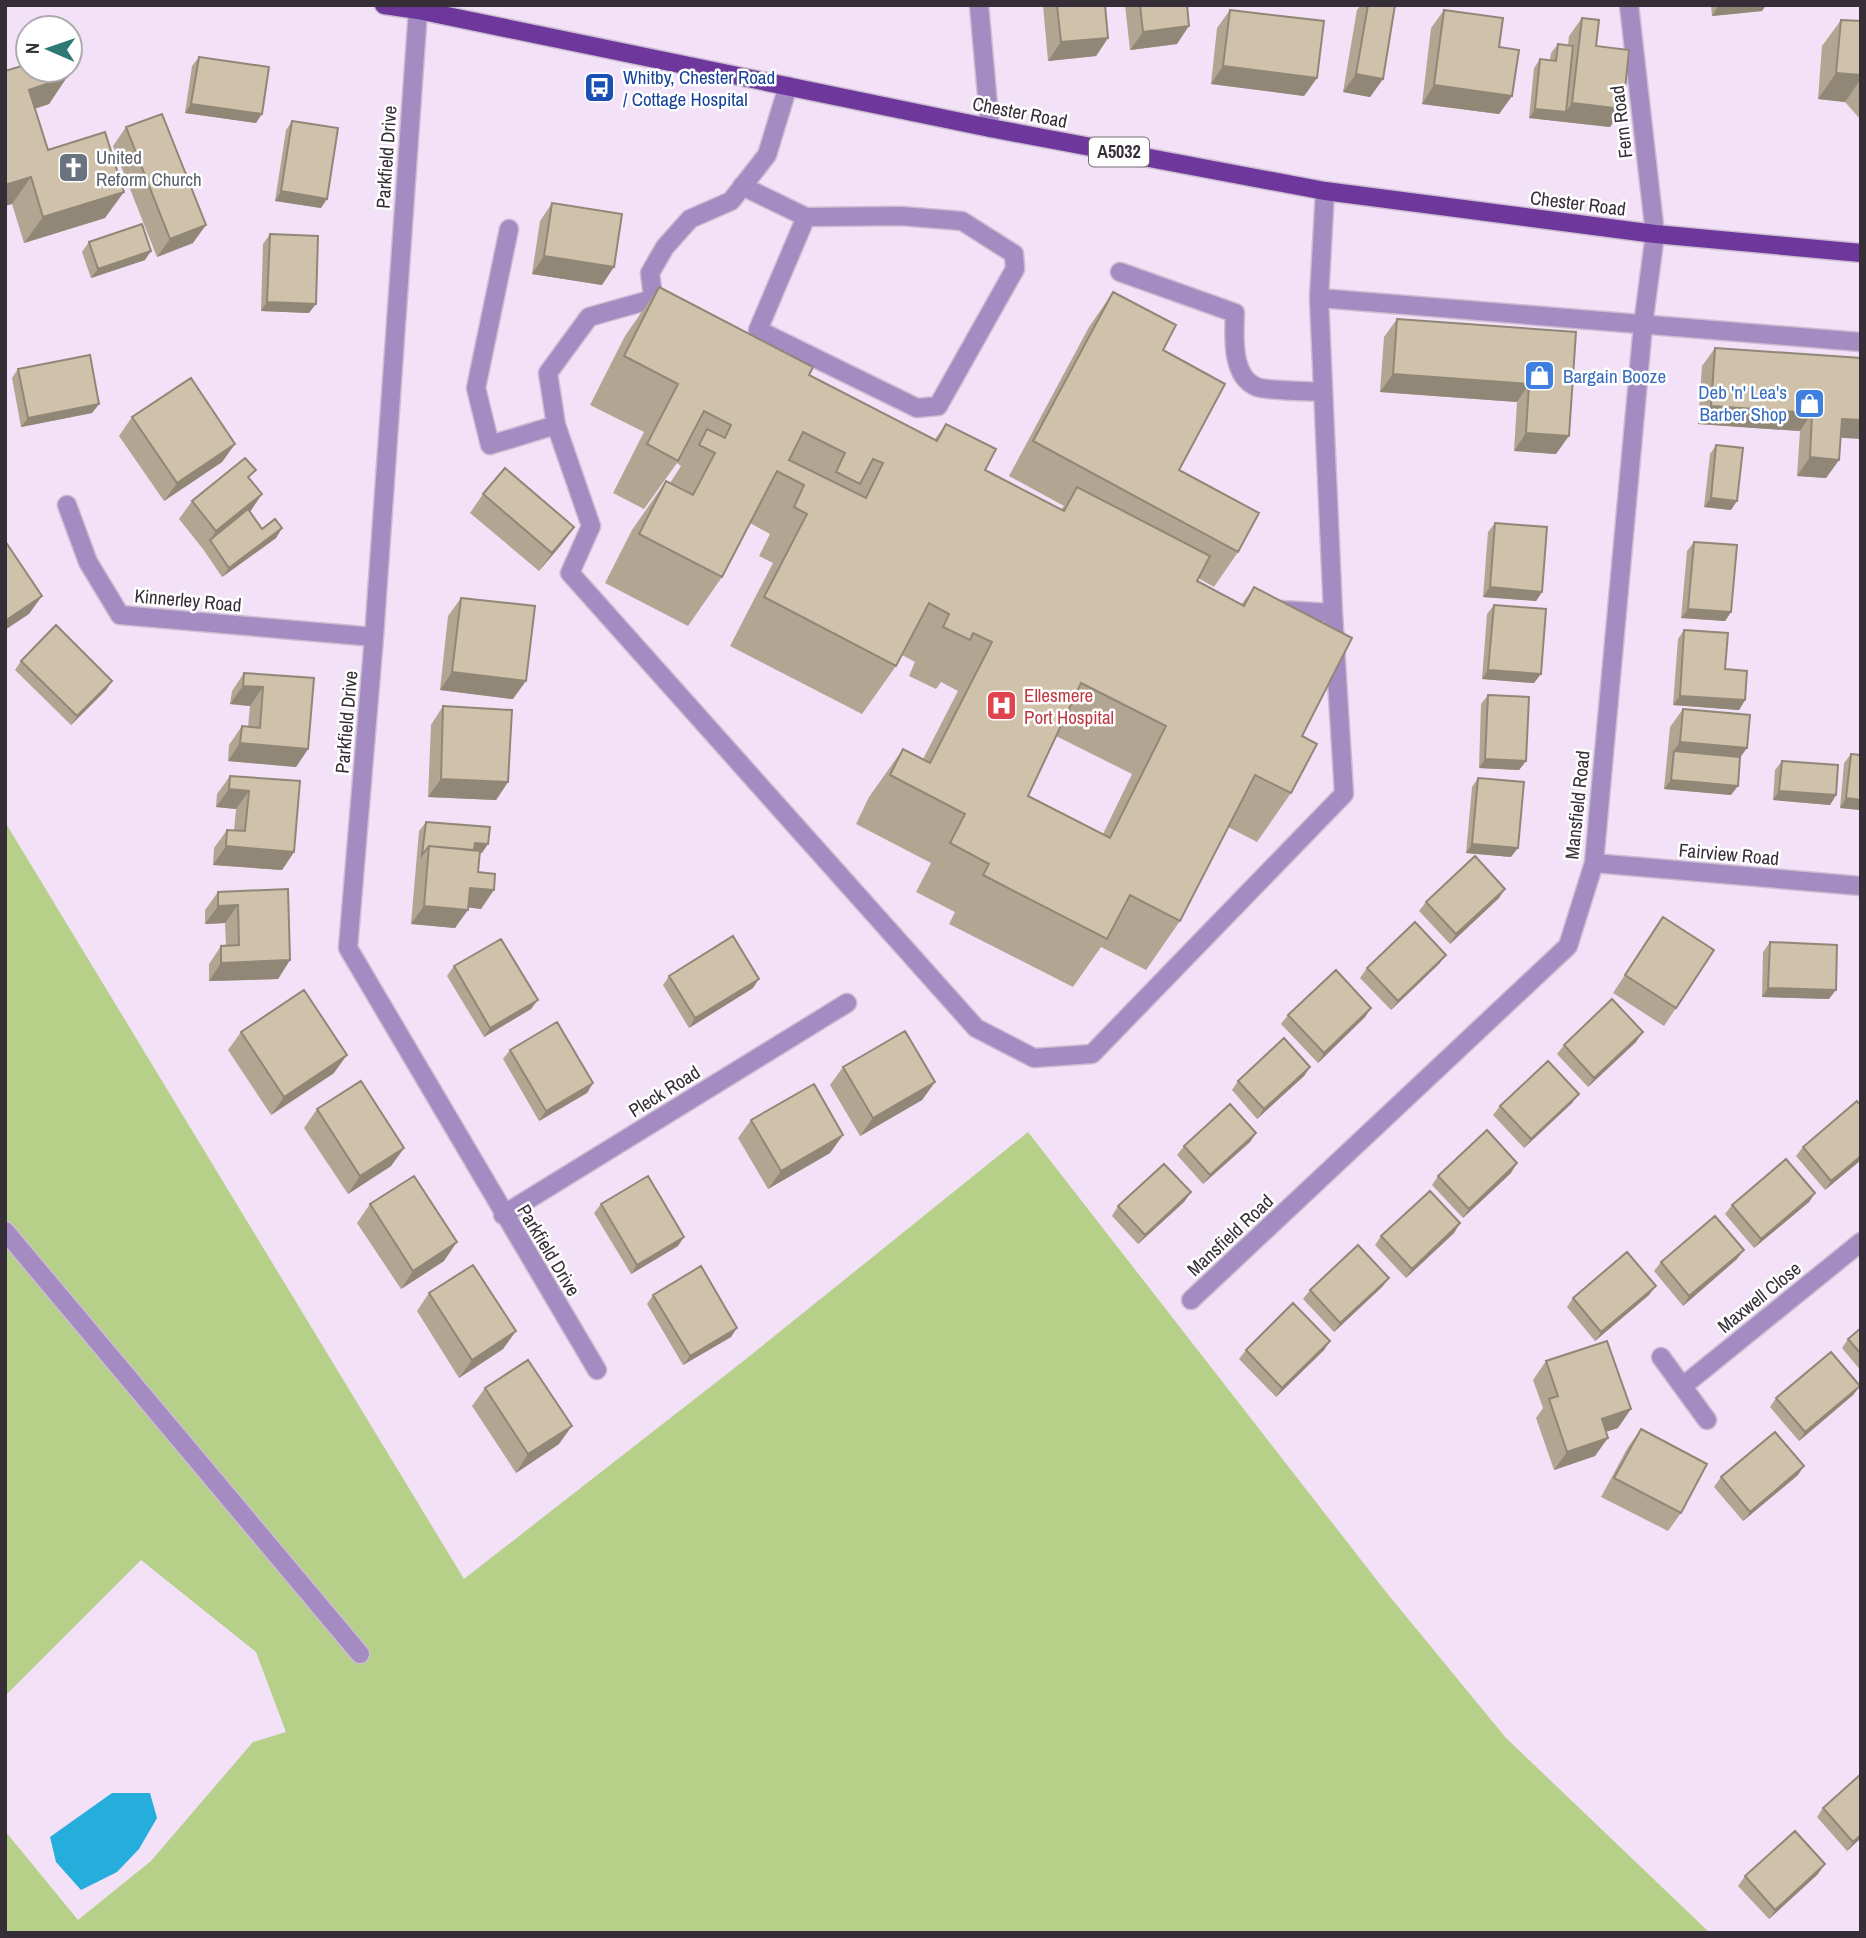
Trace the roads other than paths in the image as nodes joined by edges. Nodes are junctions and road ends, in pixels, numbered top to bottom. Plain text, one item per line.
1 (384, 5) edge
2 (979, 5) edge
3 (1629, 5) edge
4 (418, 10) junction
5 (788, 86) junction
6 (990, 128) junction
7 (742, 186) junction
8 (1325, 191) junction
9 (806, 217) junction
10 (509, 229) dead end
11 (1656, 234) junction
12 (1861, 253) edge
13 (1120, 272) dead end
14 (1319, 298) junction
15 (653, 299) junction
16 (1643, 325) junction
17 (668, 326) edge
18 (1861, 342) edge
19 (1323, 391) junction
20 (556, 425) junction
21 (67, 505) dead end
22 (1267, 610) edge
23 (1333, 613) junction
24 (374, 637) junction
25 (1594, 863) junction
26 (1861, 886) edge
27 (847, 1003) dead end
28 (503, 1214) junction
29 (5, 1231) edge
30 (1861, 1242) edge
31 (1191, 1300) dead end
32 (1661, 1357) dead end
33 (597, 1370) dead end
34 (1684, 1386) junction
35 (1707, 1420) dead end
36 (360, 1654) dead end

1 - 4 main road, Chester Road / A5032
2 - 6 street
3 - 11 street, Fern Road
4 - 5 main road, Chester Road / A5032
4 - 24 street, Parkfield Drive
5 - 6 main road, Chester Road / A5032
5 - 7 street
6 - 8 main road, Chester Road / A5032
7 - 9 street
7 - 15 street
8 - 11 main road, Chester Road / A5032
8 - 14 street
9 - 9 street
10 - 20 street
11 - 12 main road, Chester Road / A5032
11 - 16 street, Mansfield Road
13 - 19 street
14 - 16 street
14 - 19 street
15 - 17 street
15 - 20 street
16 - 18 street
16 - 25 street, Mansfield Road
19 - 23 street
20 - 23 street
21 - 24 street, Kinnerley Road
22 - 23 street
24 - 28 street, Parkfield Drive
25 - 26 street, Fairview Road
25 - 31 street, Mansfield Road
27 - 28 street, Pleck Road
28 - 33 street, Parkfield Drive
29 - 36 street
30 - 34 street, Maxwell Close
32 - 34 street
34 - 35 street

